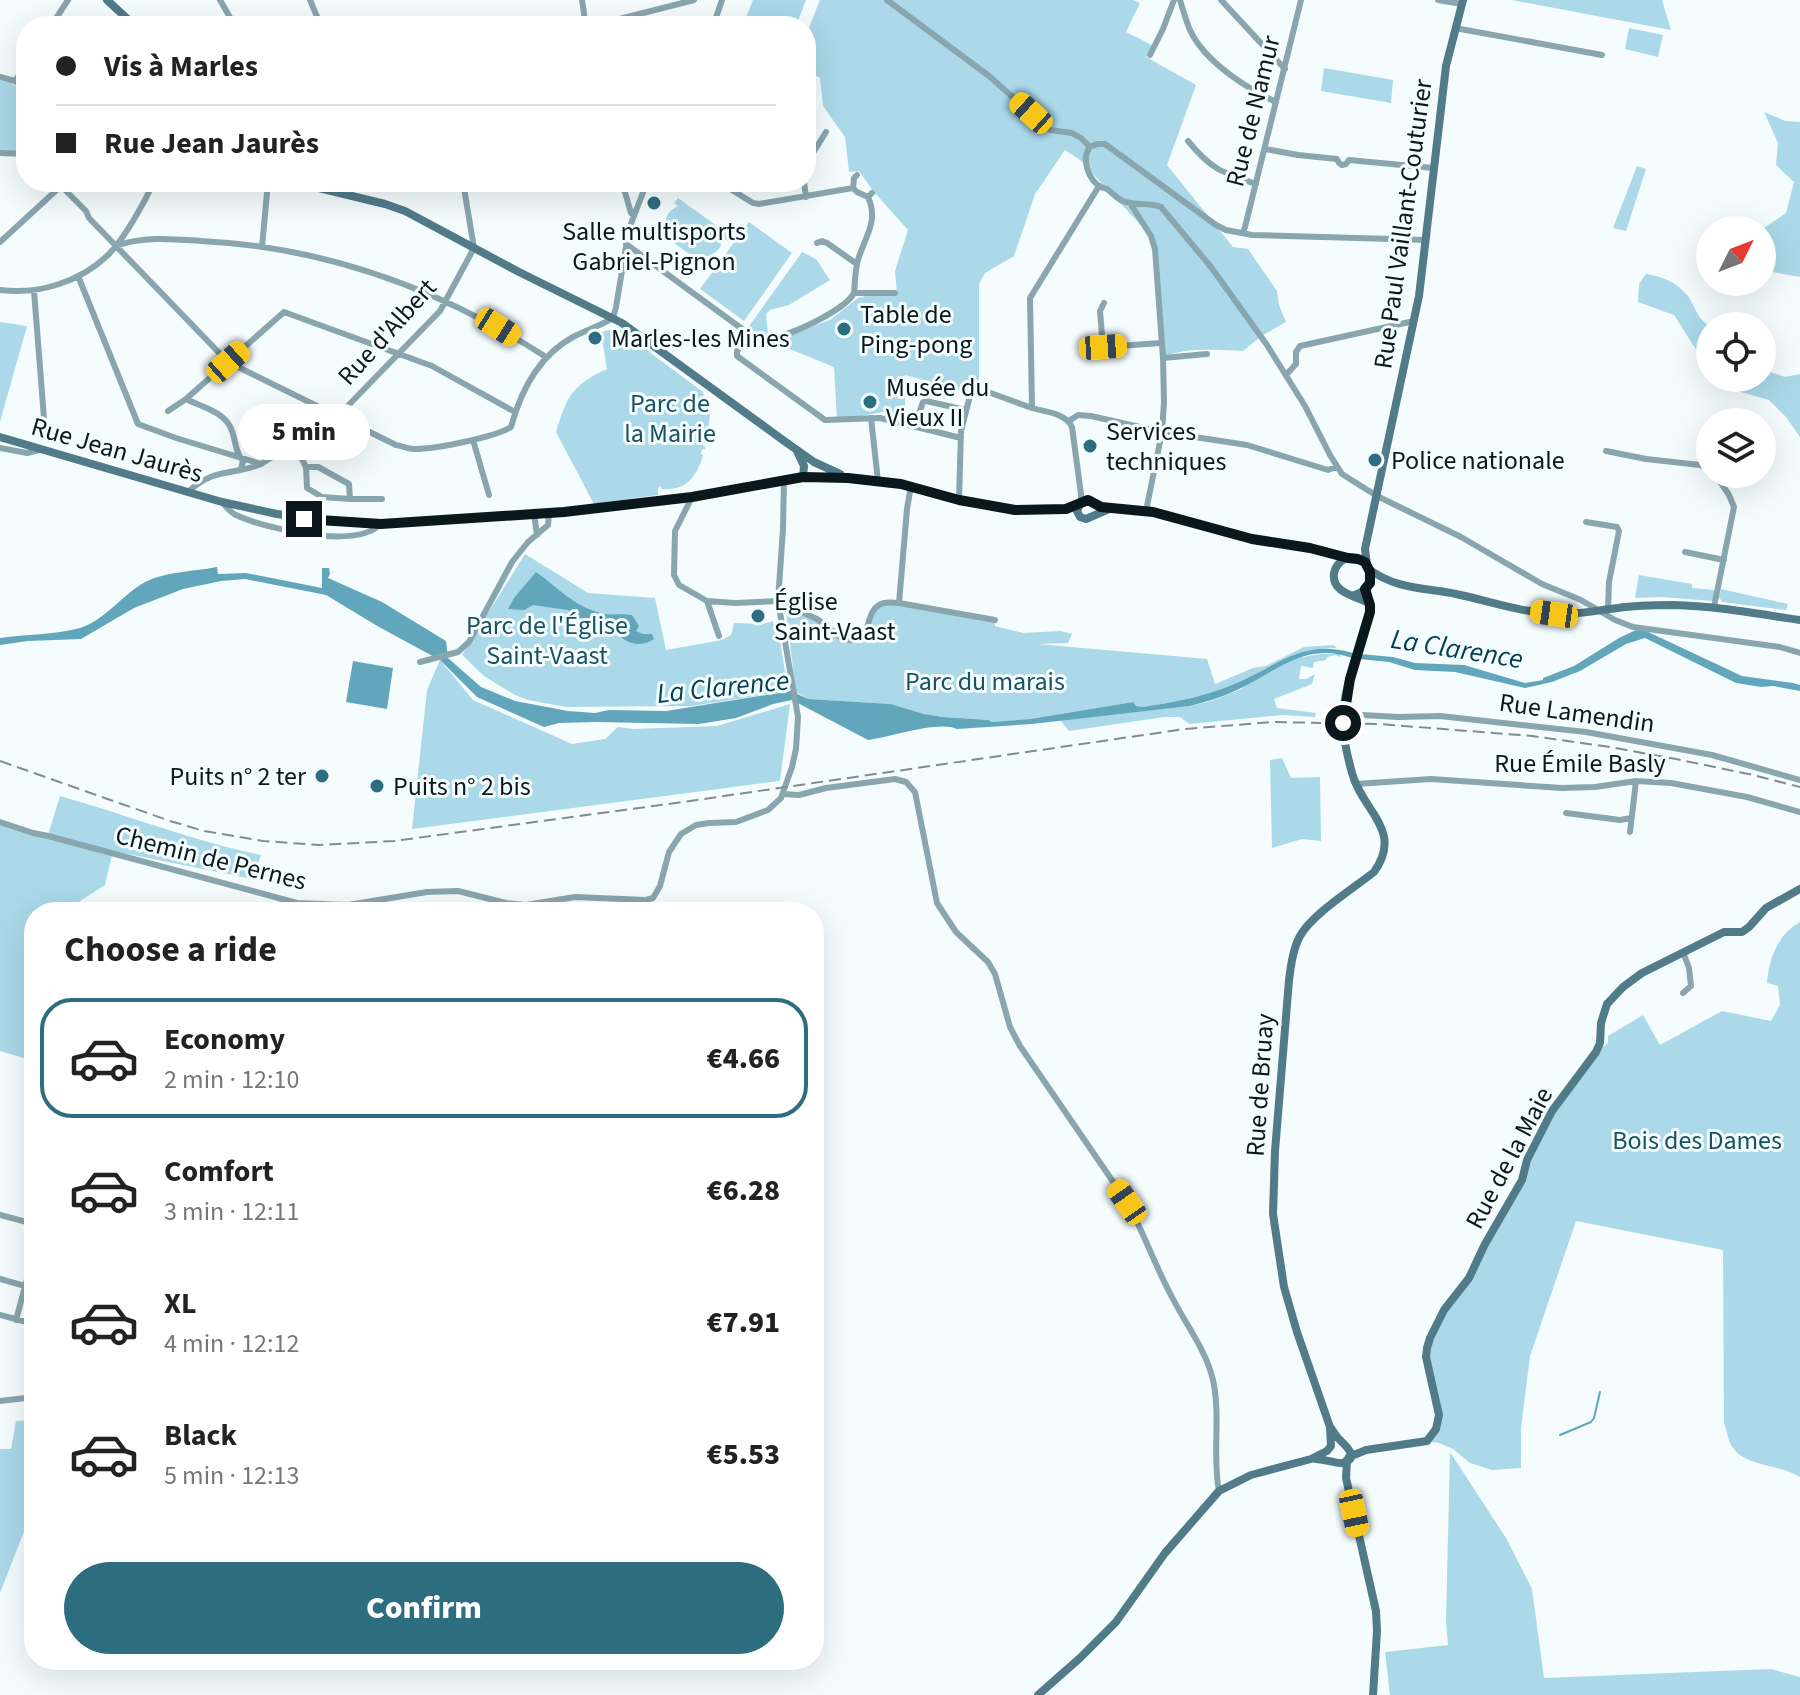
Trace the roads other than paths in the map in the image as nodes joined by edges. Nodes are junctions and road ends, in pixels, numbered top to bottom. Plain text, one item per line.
1 (107, 0) edge
2 (694, 0) edge
3 (887, 0) edge
4 (1177, 0) edge
5 (1221, 0) edge
6 (1301, 0) edge
7 (1438, 0) edge
8 (1462, 2) edge
9 (124, 16) edge
10 (629, 16) edge
11 (1455, 28) junction
12 (1150, 55) dead end
13 (1602, 55) dead end
14 (1285, 69) junction
15 (0, 77) edge
16 (15, 81) edge
17 (1276, 102) junction
18 (826, 132) dead end
19 (1188, 141) dead end
20 (1090, 147) junction
21 (816, 148) edge
22 (1265, 149) junction
23 (1433, 168) junction
24 (857, 175) dead end
25 (1256, 184) junction
26 (1099, 186) junction
27 (853, 188) junction
28 (51, 192) edge
29 (67, 192) edge
30 (148, 192) edge
31 (267, 192) edge
32 (334, 192) edge
33 (346, 192) edge
34 (466, 192) edge
35 (624, 192) edge
36 (643, 192) edge
37 (735, 192) edge
38 (805, 192) edge
39 (346, 195) junction
40 (806, 197) junction
41 (1130, 203) junction
42 (633, 214) junction
43 (1243, 232) junction
44 (1426, 240) junction
45 (0, 242) edge
46 (817, 243) dead end
47 (626, 244) junction
48 (116, 246) junction
49 (262, 247) junction
50 (474, 248) junction
51 (857, 264) junction
52 (78, 276) junction
53 (0, 290) edge
54 (34, 291) junction
55 (854, 293) junction
56 (895, 293) dead end
57 (446, 301) junction
58 (1104, 303) dead end
59 (613, 318) junction
60 (1414, 321) junction
61 (749, 334) junction
62 (1161, 343) junction
63 (398, 354) junction
64 (1207, 354) dead end
65 (546, 357) junction
66 (1163, 358) junction
67 (228, 362) junction
68 (1286, 375) junction
69 (186, 399) junction
70 (1032, 408) junction
71 (966, 410) junction
72 (168, 411) dead end
73 (515, 412) junction
74 (337, 417) junction
75 (871, 418) junction
76 (1069, 421) junction
77 (915, 426) junction
78 (45, 431) dead end
79 (1162, 432) junction
80 (0, 437) edge
81 (961, 438) junction
82 (473, 440) junction
83 (294, 444) junction
84 (0, 448) edge
85 (43, 449) junction
86 (797, 450) junction
87 (1606, 451) dead end
88 (238, 456) junction
89 (814, 462) junction
90 (261, 464) junction
91 (1696, 465) edge
92 (306, 467) junction
93 (1336, 467) junction
94 (241, 469) junction
95 (808, 477) junction
96 (848, 478) junction
97 (784, 480) junction
98 (878, 481) junction
99 (911, 486) junction
100 (1724, 488) edge
101 (189, 491) junction
102 (489, 495) dead end
103 (1377, 496) junction
104 (692, 497) junction
105 (350, 499) junction
106 (382, 499) dead end
107 (959, 500) junction
108 (222, 502) junction
109 (1086, 507) junction
110 (1146, 511) junction
111 (534, 513) junction
112 (549, 513) junction
113 (1586, 522) dead end
114 (381, 524) junction
115 (537, 535) junction
116 (1365, 549) junction
117 (1321, 551) junction
118 (1685, 552) dead end
119 (1351, 558) junction
120 (1724, 560) junction
121 (1368, 567) junction
122 (1336, 568) junction
123 (1386, 578) junction
124 (1368, 586) junction
125 (1354, 595) junction
126 (707, 601) junction
127 (778, 601) junction
128 (899, 603) junction
129 (1369, 603) junction
130 (1714, 607) junction
131 (1603, 610) junction
132 (995, 620) dead end
133 (1800, 620) edge
134 (719, 636) dead end
135 (1800, 653) edge
136 (420, 662) dead end
137 (1344, 714) junction
138 (1800, 780) edge
139 (1636, 781) junction
140 (1356, 784) junction
141 (783, 794) junction
142 (1800, 812) edge
143 (1566, 813) dead end
144 (1631, 818) junction
145 (0, 822) edge
146 (1630, 832) dead end
147 (1800, 889) edge
148 (293, 902) edge
149 (366, 902) edge
150 (502, 902) edge
151 (544, 902) edge
152 (1683, 952) junction
153 (1683, 993) dead end
154 (0, 1215) edge
155 (24, 1221) edge
156 (0, 1279) edge
157 (24, 1286) edge
158 (24, 1290) edge
159 (0, 1315) edge
160 (16, 1320) junction
161 (24, 1322) edge
162 (24, 1398) edge
163 (0, 1401) edge
164 (1330, 1427) junction
165 (1344, 1443) junction
166 (1330, 1447) junction
167 (1366, 1450) junction
168 (1311, 1459) junction
169 (1348, 1459) junction
170 (1334, 1462) junction
171 (1346, 1478) junction
172 (1219, 1491) junction
173 (1374, 1693) edge
174 (1038, 1695) edge

1 - 9 main road
2 - 10 street
3 - 20 street
4 - 12 street
4 - 17 street
5 - 14 street
6 - 14 street, Rue de Namur
7 - 8 street
8 - 11 main road, Rue Paul Vaillant-Couturier
11 - 13 street
11 - 23 main road, Rue Paul Vaillant-Couturier
14 - 17 street, Rue de Namur
15 - 16 street
17 - 22 street, Rue de Namur
18 - 21 street
19 - 25 street
20 - 26 street
20 - 43 street
22 - 23 street
22 - 25 street, Rue de Namur
23 - 44 main road, Rue Paul Vaillant-Couturier
24 - 27 street
25 - 43 street, Rue de Namur
26 - 41 street
26 - 70 street
27 - 40 street
27 - 51 street
28 - 45 street
29 - 48 street
30 - 48 street
31 - 49 street
32 - 39 main road
33 - 39 street
34 - 50 street
35 - 42 street
36 - 42 street
37 - 40 street
38 - 40 street
39 - 50 main road
41 - 62 street
41 - 68 street
42 - 47 street
43 - 44 street
44 - 60 main road, Rue Paul Vaillant-Couturier
46 - 51 street
47 - 59 street
47 - 61 street
48 - 49 street
48 - 52 street
48 - 67 street
49 - 57 street
50 - 57 street, Rue d'Albert
50 - 59 main road
51 - 55 street
52 - 54 street
52 - 88 street
53 - 54 street
54 - 78 street
55 - 56 street
55 - 61 street
57 - 63 street, Rue d'Albert
57 - 65 street
58 - 62 street
59 - 65 street
59 - 86 main road
60 - 68 street
60 - 103 main road, Rue Paul Vaillant-Couturier
61 - 75 street
62 - 66 street
63 - 67 street
63 - 73 street
63 - 74 street, Rue d'Albert
64 - 66 street
65 - 73 street
66 - 79 street
67 - 69 street
67 - 74 street
68 - 93 street
69 - 72 street
69 - 88 street
70 - 71 street
70 - 76 street
71 - 77 street
71 - 81 street
73 - 82 street
74 - 82 street
74 - 83 street, Rue d'Albert
75 - 77 street
75 - 98 street
76 - 79 street
76 - 109 street
77 - 81 street
79 - 93 street
79 - 110 street
80 - 85 main road, Rue Jean Jaurès
81 - 107 street
82 - 102 street
83 - 90 street, Rue d'Albert
83 - 92 street
84 - 85 street
85 - 101 main road, Rue Jean Jaurès
86 - 89 main road
86 - 95 main road
87 - 91 street
88 - 90 street
88 - 94 street
89 - 95 main road
89 - 96 main road
90 - 94 street, Rue d'Albert
92 - 105 street
92 - 105 street
93 - 103 street
94 - 101 street, Rue d'Albert
95 - 96 main road, Rue Jean Jaurès
95 - 97 main road, Rue Jean Jaurès
96 - 98 main road, Rue Jean Jaurès
97 - 104 main road, Rue Jean Jaurès
97 - 127 street
98 - 99 main road, Rue Jean Jaurès
99 - 107 main road, Rue Jean Jaurès
99 - 128 street
100 - 120 street
101 - 108 main road, Rue Jean Jaurès
103 - 116 main road, Rue Paul Vaillant-Couturier
103 - 131 street
104 - 112 main road, Rue Jean Jaurès
104 - 126 street
105 - 106 street
107 - 109 main road, Rue Jean Jaurès
108 - 114 main road, Rue Jean Jaurès
108 - 114 street, Rue Jean Jaurès
109 - 110 main road, Rue Jean Jaurès
110 - 117 main road
111 - 112 main road, Rue Jean Jaurès
111 - 114 main road, Rue Jean Jaurès
111 - 115 street
112 - 115 street
113 - 131 street
115 - 136 street
116 - 119 main road
116 - 121 main road, Rue Paul Vaillant-Couturier
117 - 119 main road
117 - 122 main road
118 - 120 street
119 - 121 main road
119 - 122 main road
120 - 130 street
121 - 123 main road
121 - 124 main road
122 - 125 main road
123 - 124 main road
123 - 131 main road
124 - 125 main road
124 - 129 main road
125 - 129 main road
126 - 127 street
126 - 134 street
127 - 128 street
127 - 141 street
128 - 132 street
129 - 137 main road, Rue de Bruay
130 - 131 main road
130 - 133 main road
131 - 135 street
137 - 138 street, Rue Lamendin
137 - 140 main road, Rue de Bruay
139 - 140 street, Rue Émile Basly
139 - 142 street, Rue Émile Basly
139 - 144 street
140 - 164 main road, Rue de Bruay
141 - 151 street, Chemin de Pernes
141 - 172 street
143 - 144 street
144 - 146 street
145 - 148 street, Chemin de Pernes
147 - 152 main road, Rue de la Maie
149 - 150 street, Chemin de Pernes
152 - 153 street
152 - 167 main road, Rue de la Maie
154 - 155 street
156 - 157 street
158 - 160 street
159 - 160 street
160 - 161 street
162 - 163 street
164 - 165 main road
164 - 166 main road
165 - 166 main road
165 - 167 main road
165 - 169 main road
166 - 168 main road
166 - 170 main road
167 - 169 main road
168 - 170 main road
168 - 172 main road
169 - 170 main road
169 - 171 main road
170 - 171 main road
171 - 173 main road
172 - 174 main road

